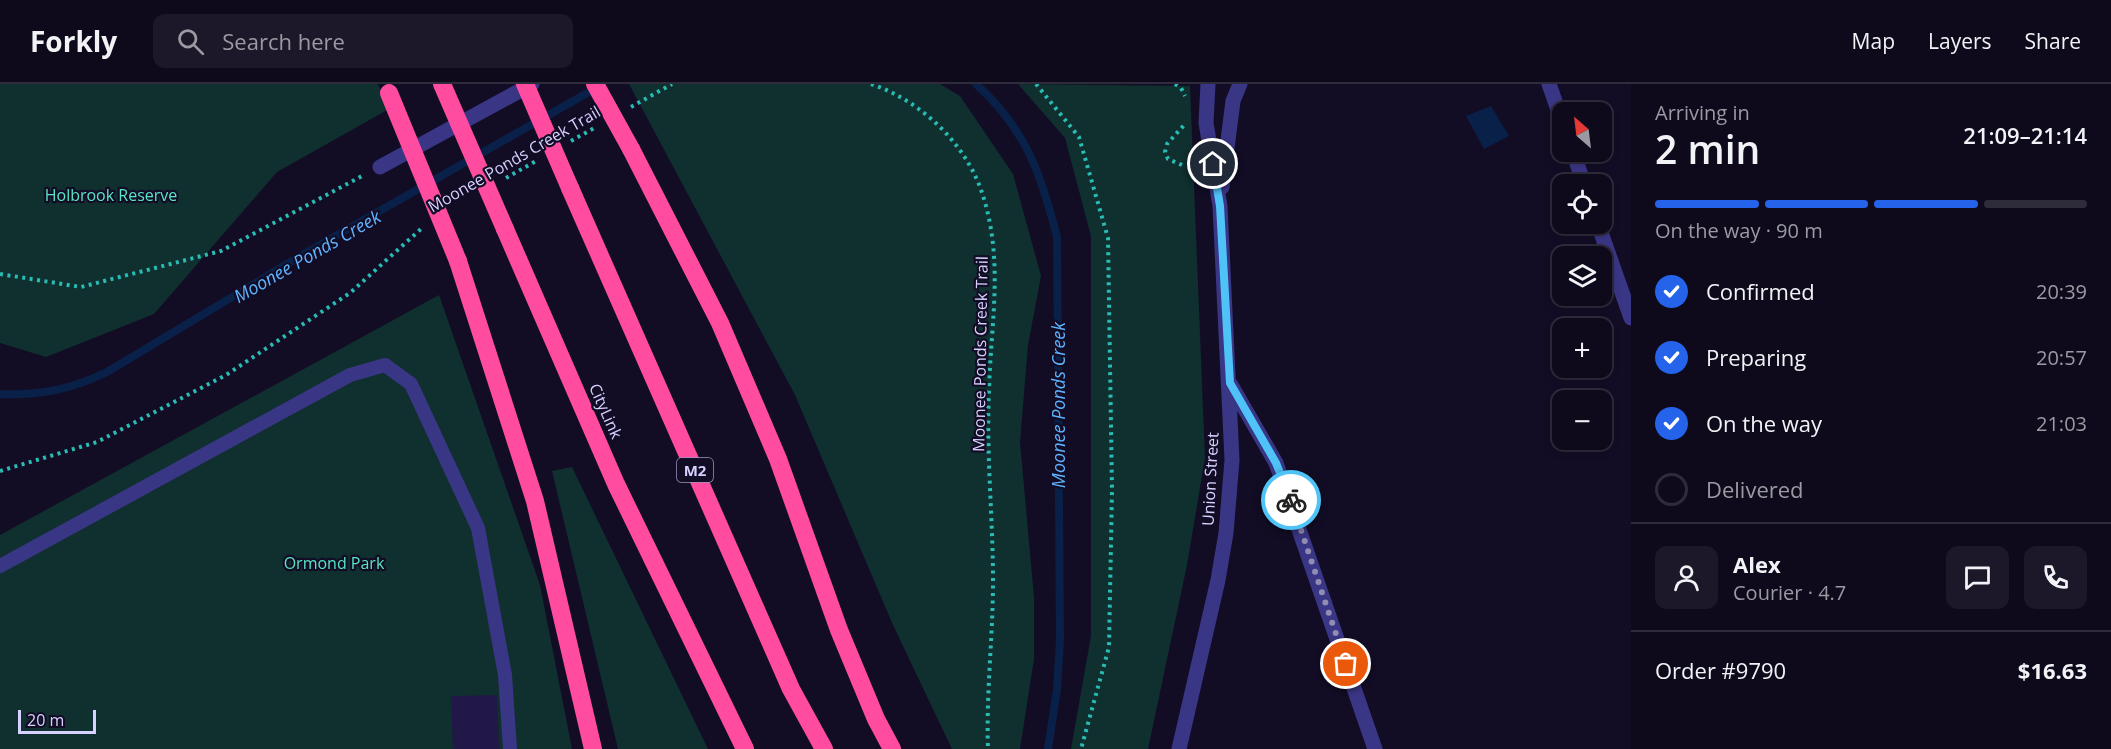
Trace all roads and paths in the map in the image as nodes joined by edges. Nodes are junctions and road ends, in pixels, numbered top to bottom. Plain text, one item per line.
1 (442, 84) edge
2 (525, 84) edge
3 (532, 84) edge
4 (595, 84) edge
5 (672, 84) edge
6 (871, 84) edge
7 (1036, 84) edge
8 (1175, 84) edge
9 (1208, 84) edge
10 (1240, 84) edge
11 (1549, 84) edge
12 (387, 89) edge
13 (1186, 100) dead end
14 (1555, 102) edge
15 (627, 109) dead end
16 (1189, 119) dead end
17 (606, 120) dead end
18 (565, 144) dead end
19 (545, 155) dead end
20 (1182, 165) dead end
21 (380, 167) joint
22 (504, 179) dead end
23 (1220, 206) junction
24 (423, 227) dead end
25 (1602, 234) edge
26 (0, 274) edge
27 (1631, 318) edge
28 (1230, 383) junction
29 (0, 471) edge
30 (0, 566) edge
31 (510, 749) edge
32 (592, 749) edge
33 (745, 749) edge
34 (824, 749) edge
35 (892, 749) edge
36 (988, 749) edge
37 (1081, 749) edge
38 (1179, 749) edge
39 (1375, 749) edge

1 - 33 highway, CityLink, bridge
2 - 34 highway, M2, bridge
3 - 21 street
4 - 35 highway, bridge
5 - 15 path
6 - 36 path, Moonee Ponds Creek Trail
7 - 37 path
8 - 13 path
9 - 23 street, Union Street
10 - 23 street, Union Street
11 - 14 street
12 - 32 highway, bridge
16 - 20 path
17 - 18 path, Moonee Ponds Creek Trail
19 - 22 path, Moonee Ponds Creek Trail
21 - 26 path
23 - 28 street, Union Street
24 - 29 path, Moonee Ponds Creek Trail
25 - 27 street
28 - 38 street, Union Street
28 - 39 street
30 - 31 lane

